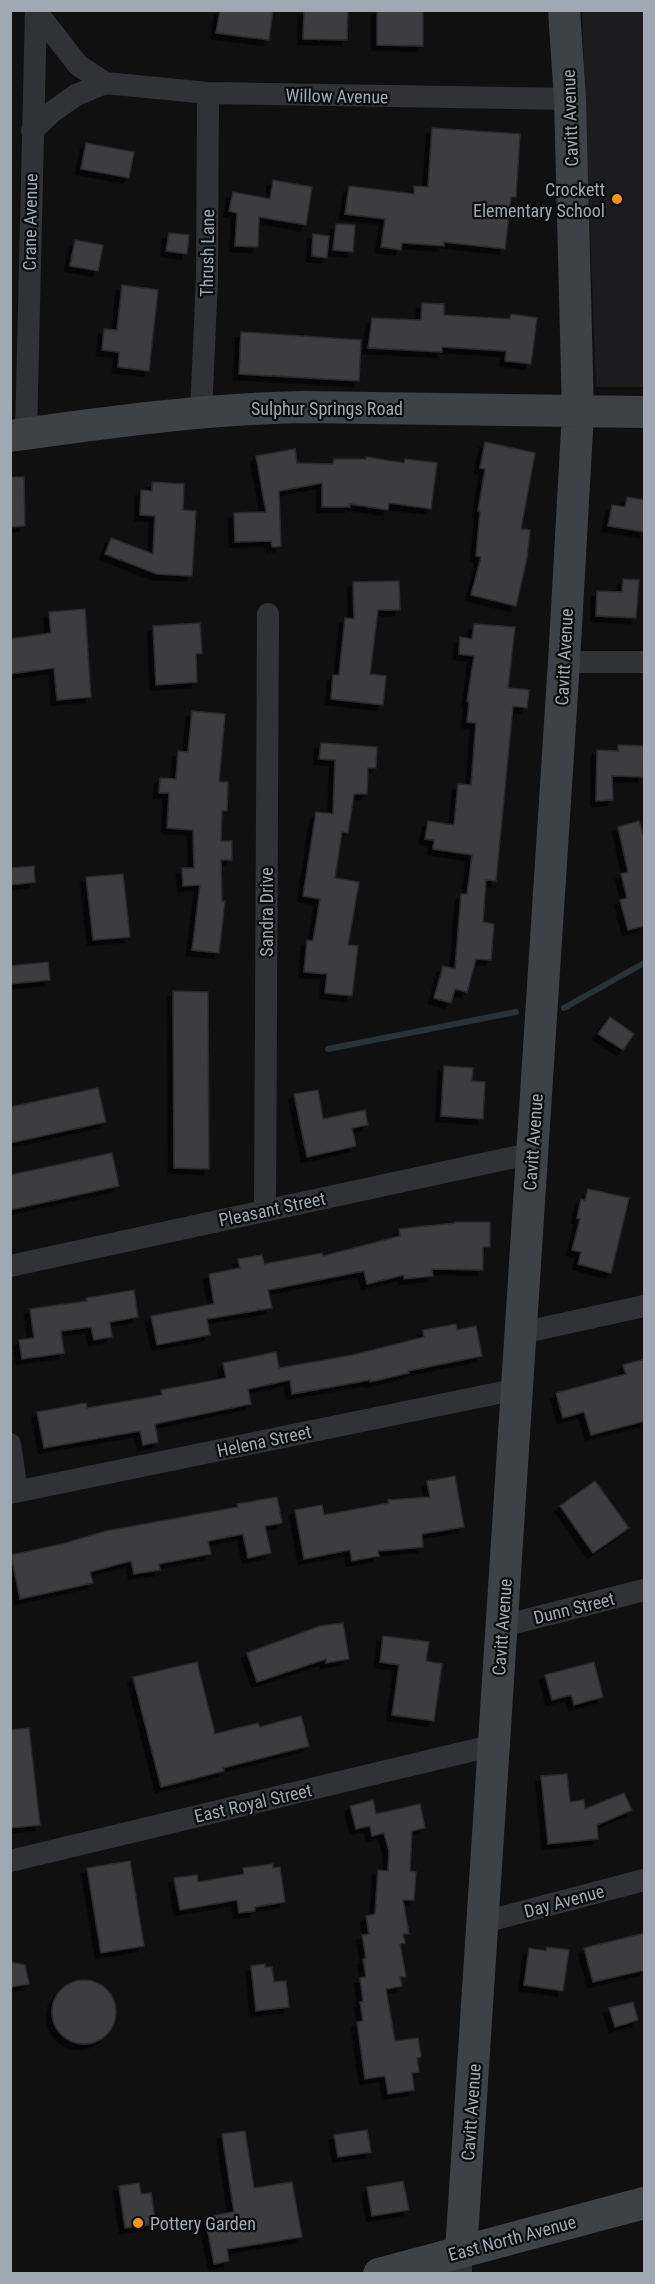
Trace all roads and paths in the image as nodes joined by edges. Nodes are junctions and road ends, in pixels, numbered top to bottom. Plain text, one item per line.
1 (564, 10) edge
2 (36, 11) edge
3 (105, 83) junction
4 (208, 93) junction
5 (570, 99) junction
6 (32, 131) junction
7 (201, 412) junction
8 (578, 412) junction
9 (645, 412) edge
10 (18, 435) edge
11 (268, 614) dead end
12 (564, 662) junction
13 (645, 662) edge
14 (533, 1153) junction
15 (265, 1210) junction
16 (10, 1266) edge
17 (645, 1306) edge
18 (521, 1333) junction
19 (518, 1389) junction
20 (10, 1444) edge
21 (14, 1492) edge
22 (645, 1590) edge
23 (503, 1626) junction
24 (495, 1745) junction
25 (10, 1861) edge
26 (645, 1880) edge
27 (484, 1922) junction
28 (645, 2203) edge
29 (461, 2263) edge
30 (379, 2274) edge

1 - 5 street, Cavitt Avenue
2 - 3 street, Willow Avenue
2 - 6 street, Crane Avenue
3 - 4 street, Willow Avenue
3 - 6 street, Willow Avenue
4 - 5 street, Willow Avenue
4 - 7 street, Thrush Lane
5 - 8 street, Cavitt Avenue
6 - 10 street, Crane Avenue
7 - 8 street, Sulphur Springs Road
7 - 10 street, Sulphur Springs Road
8 - 9 street, Sulphur Springs Road
8 - 12 street, Cavitt Avenue
11 - 15 street, Sandra Drive
12 - 13 street
12 - 14 street, Cavitt Avenue
14 - 15 street, Pleasant Street
14 - 18 street, Cavitt Avenue
15 - 16 street, Pleasant Street
17 - 18 street
18 - 19 street, Cavitt Avenue
19 - 21 street, Helena Street
19 - 23 street, Cavitt Avenue
20 - 21 street
22 - 23 street, Dunn Street
23 - 24 street, Cavitt Avenue
24 - 25 street, East Royal Street
24 - 27 street, Cavitt Avenue
26 - 27 street, Day Avenue
27 - 29 street, Cavitt Avenue
28 - 29 street, East North Avenue
29 - 30 street, East North Avenue

